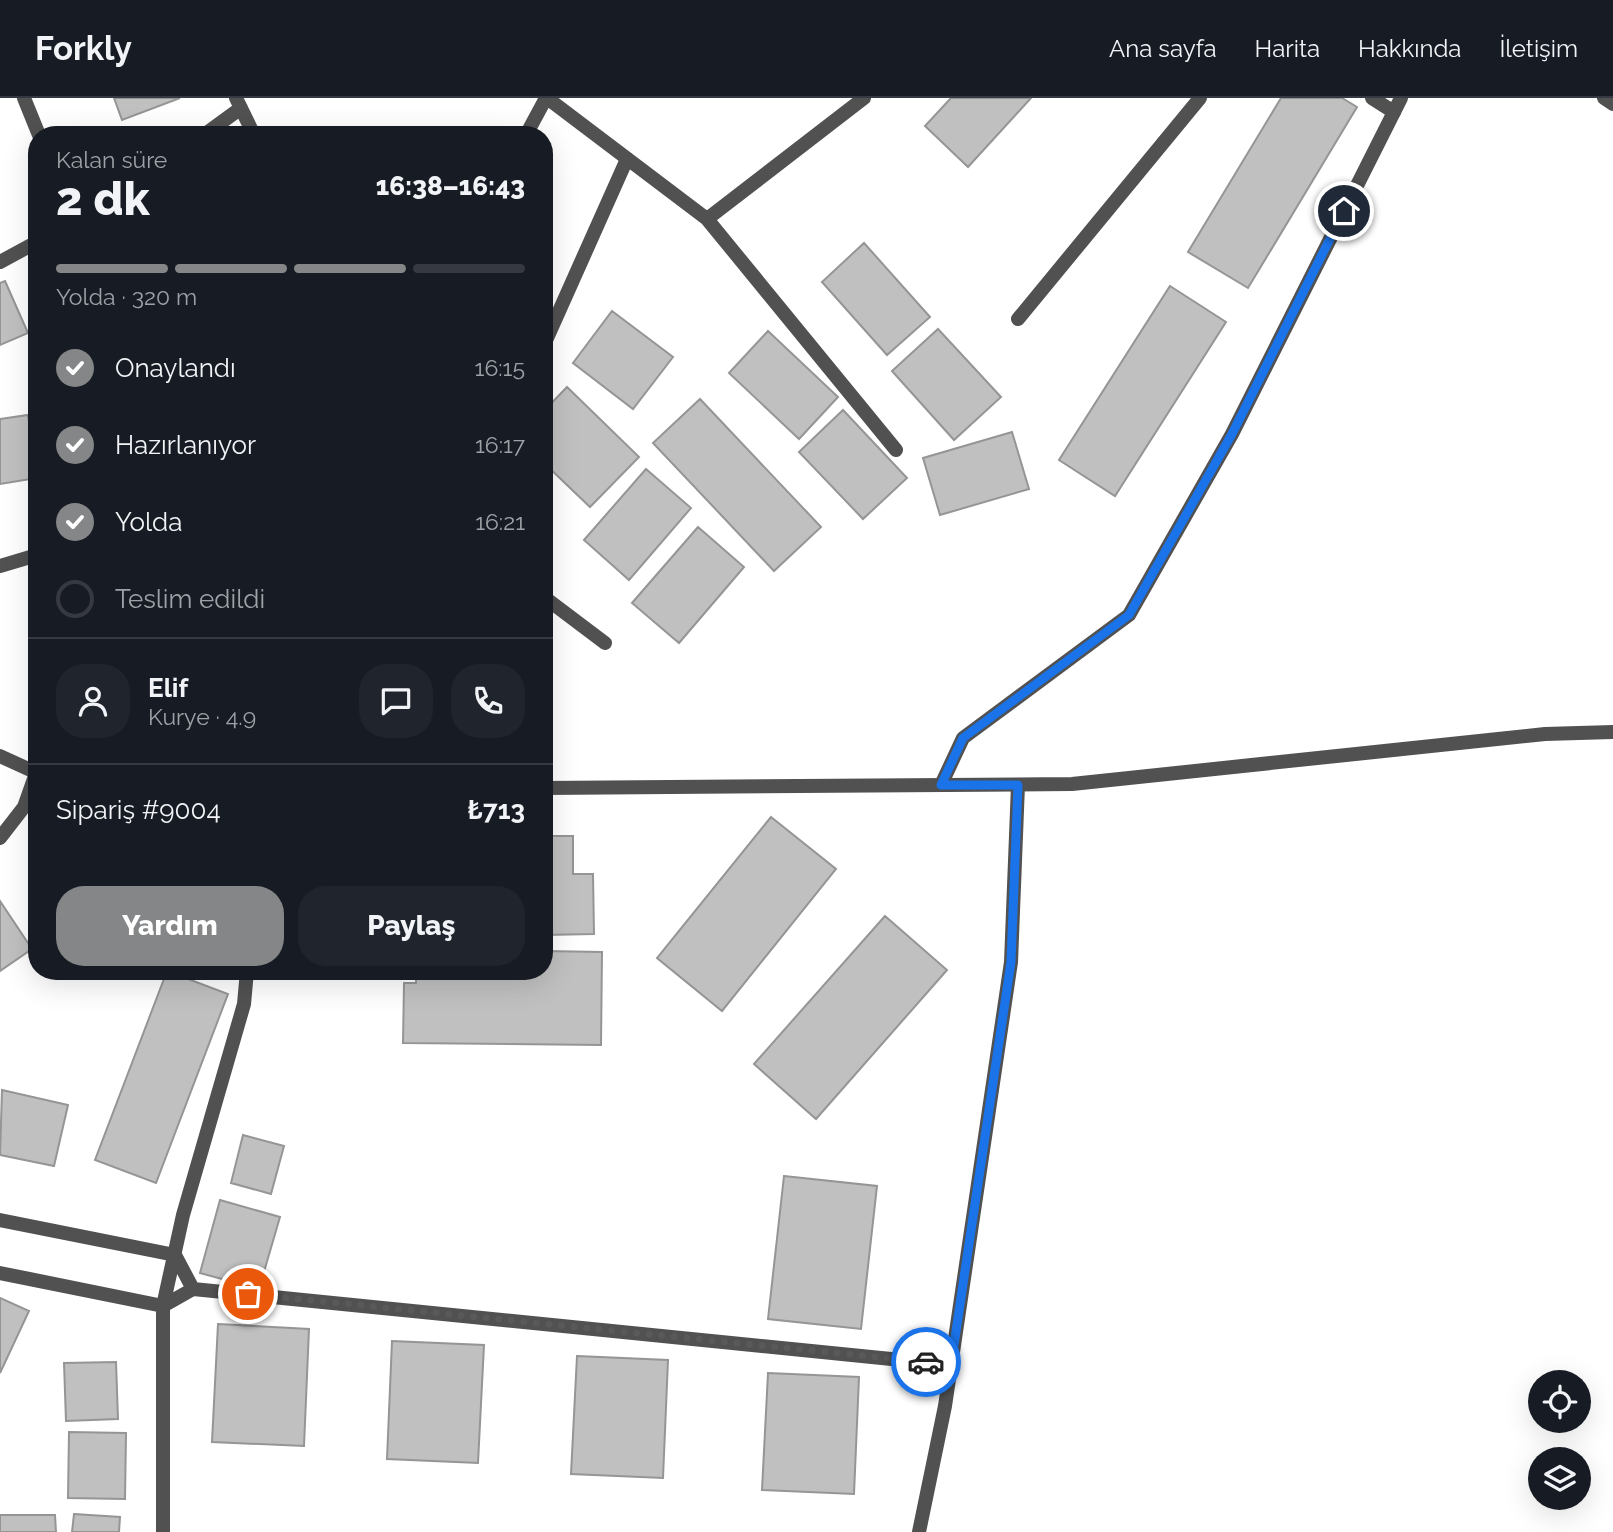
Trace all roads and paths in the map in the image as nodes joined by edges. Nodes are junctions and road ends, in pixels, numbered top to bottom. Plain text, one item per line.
1 (23, 98) edge
2 (547, 98) edge
3 (864, 98) edge
4 (1200, 98) edge
5 (1372, 98) edge
6 (1401, 98) edge
7 (1604, 98) edge
8 (239, 103) edge
9 (1613, 104) edge
10 (1394, 112) junction
11 (35, 126) edge
12 (214, 126) edge
13 (250, 126) edge
14 (531, 126) edge
15 (627, 159) junction
16 (708, 219) junction
17 (28, 247) edge
18 (0, 262) edge
19 (1017, 320) dead end
20 (553, 325) edge
21 (896, 450) dead end
22 (28, 558) edge
23 (0, 566) edge
24 (553, 604) edge
25 (605, 643) dead end
26 (1613, 732) edge
27 (0, 756) edge
28 (28, 769) edge
29 (941, 785) junction
30 (1018, 785) junction
31 (553, 788) edge
32 (28, 796) edge
33 (0, 838) edge
34 (246, 980) edge
35 (0, 1220) edge
36 (175, 1255) junction
37 (0, 1273) edge
38 (193, 1289) junction
39 (163, 1306) junction
40 (951, 1365) junction
41 (163, 1532) edge
42 (919, 1532) edge

1 - 11 street
2 - 14 street
2 - 15 street
3 - 16 street
4 - 19 street
5 - 10 street
6 - 10 street
7 - 9 street
8 - 12 street
8 - 13 street
10 - 29 street
15 - 16 street
15 - 20 street
16 - 21 street
17 - 18 street
22 - 23 street
24 - 25 street
26 - 30 street
27 - 28 street
29 - 30 street
29 - 31 street
30 - 40 street
32 - 33 street
34 - 36 street
35 - 36 street
36 - 38 street
36 - 39 street
37 - 39 street
38 - 39 street
38 - 40 street
39 - 41 street
40 - 42 street

